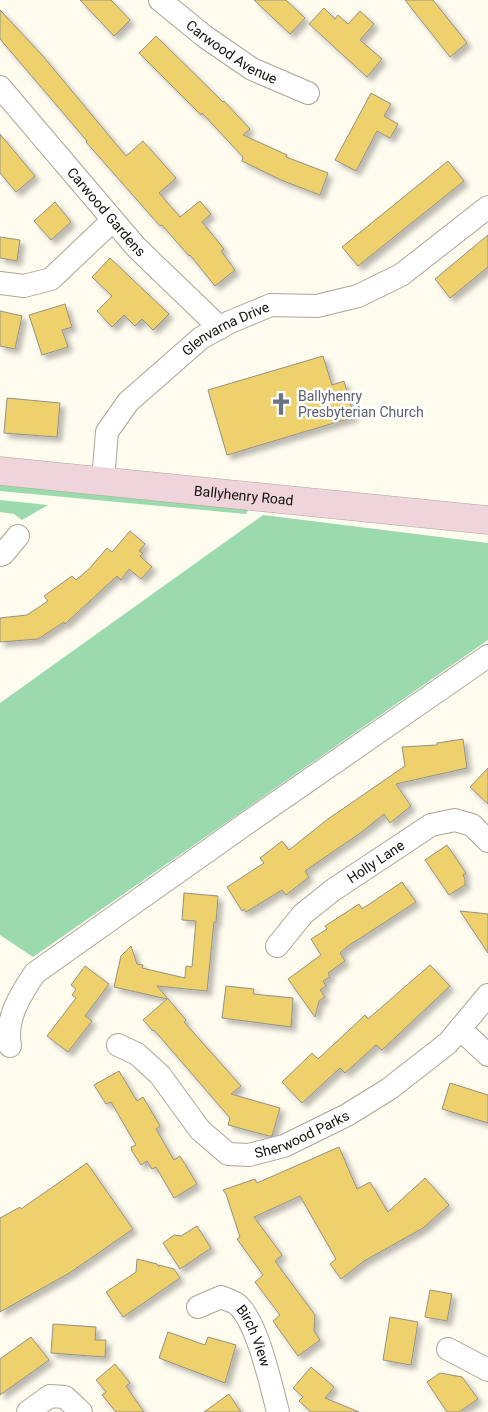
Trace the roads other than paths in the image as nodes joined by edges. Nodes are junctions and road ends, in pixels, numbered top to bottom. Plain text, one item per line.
1 (160, 0) edge
2 (0, 87) edge
3 (308, 93) dead end
4 (488, 207) edge
5 (112, 221) junction
6 (0, 283) edge
7 (220, 328) junction
8 (0, 470) edge
9 (103, 480) junction
10 (488, 520) edge
11 (18, 536) dead end
12 (0, 555) edge
13 (488, 656) edge
14 (488, 841) edge
15 (277, 946) dead end
16 (488, 995) edge
17 (460, 1030) junction
18 (118, 1044) dead end
19 (10, 1046) dead end
20 (488, 1055) edge
21 (198, 1307) dead end
22 (448, 1349) dead end
23 (488, 1370) edge
24 (28, 1412) edge
25 (81, 1412) edge
26 (278, 1412) edge

1 - 3 street, Carwood Avenue
2 - 5 street, Carwood Gardens
4 - 7 street, Glenvarna Drive
5 - 6 street
5 - 7 street, Carwood Gardens
7 - 9 street, Glenvarna Drive
8 - 9 main road, Ballyhenry Road
9 - 10 main road, Ballyhenry Road
11 - 12 street
13 - 19 street
14 - 15 street, Holly Lane
16 - 17 street, Sherwood Parks
17 - 18 street, Sherwood Parks
17 - 20 street
21 - 26 street, Birch View
22 - 23 street
24 - 25 street

